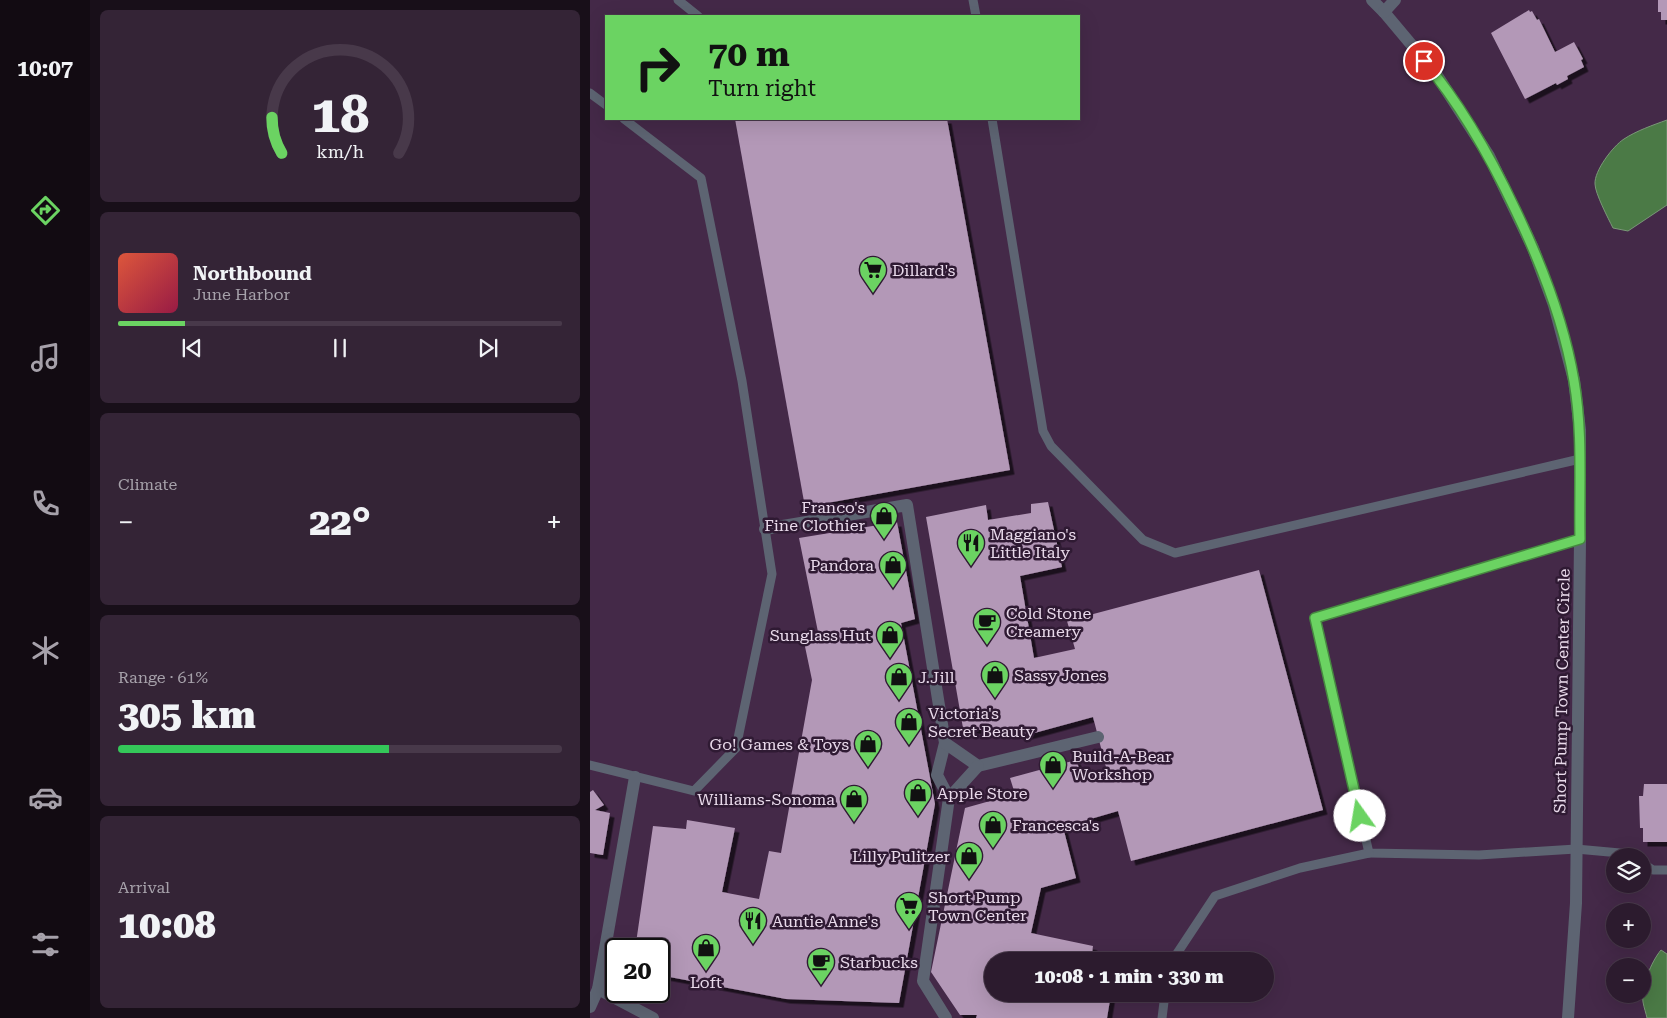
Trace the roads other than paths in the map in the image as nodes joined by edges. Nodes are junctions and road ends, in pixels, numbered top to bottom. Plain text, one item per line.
1 (678, 0) edge
2 (973, 0) edge
3 (1372, 0) edge
4 (1395, 0) edge
5 (1384, 12) junction
6 (697, 15) edge
7 (976, 15) edge
8 (590, 93) edge
9 (605, 104) edge
10 (625, 120) edge
11 (992, 120) edge
12 (1580, 460) junction
13 (765, 529) junction
14 (1580, 539) junction
15 (1098, 737) dead end
16 (945, 742) junction
17 (590, 766) edge
18 (978, 766) junction
19 (635, 776) junction
20 (949, 798) junction
21 (1576, 849) junction
22 (1606, 852) edge
23 (1368, 853) junction
24 (1651, 869) edge
25 (1667, 870) edge
26 (1178, 952) edge
27 (598, 989) junction
28 (1164, 1002) edge
29 (590, 1007) edge
30 (653, 1018) edge
31 (946, 1018) edge
32 (1162, 1018) edge
33 (1568, 1018) edge

1 - 6 lane
2 - 7 lane
3 - 5 street, Short Pump Town Center Circle
4 - 5 street
5 - 12 street, Short Pump Town Center Circle
8 - 9 lane
10 - 13 lane
11 - 12 lane
12 - 14 street, Short Pump Town Center Circle
13 - 16 street
13 - 19 lane
14 - 21 street, Short Pump Town Center Circle
14 - 23 lane
15 - 18 street
16 - 18 street
16 - 20 street
17 - 19 lane
18 - 20 street
19 - 27 street
20 - 31 street
21 - 22 lane
21 - 23 lane
21 - 33 street, Short Pump Town Center Circle
23 - 26 lane
24 - 25 lane
27 - 29 street
27 - 30 street
28 - 32 lane

